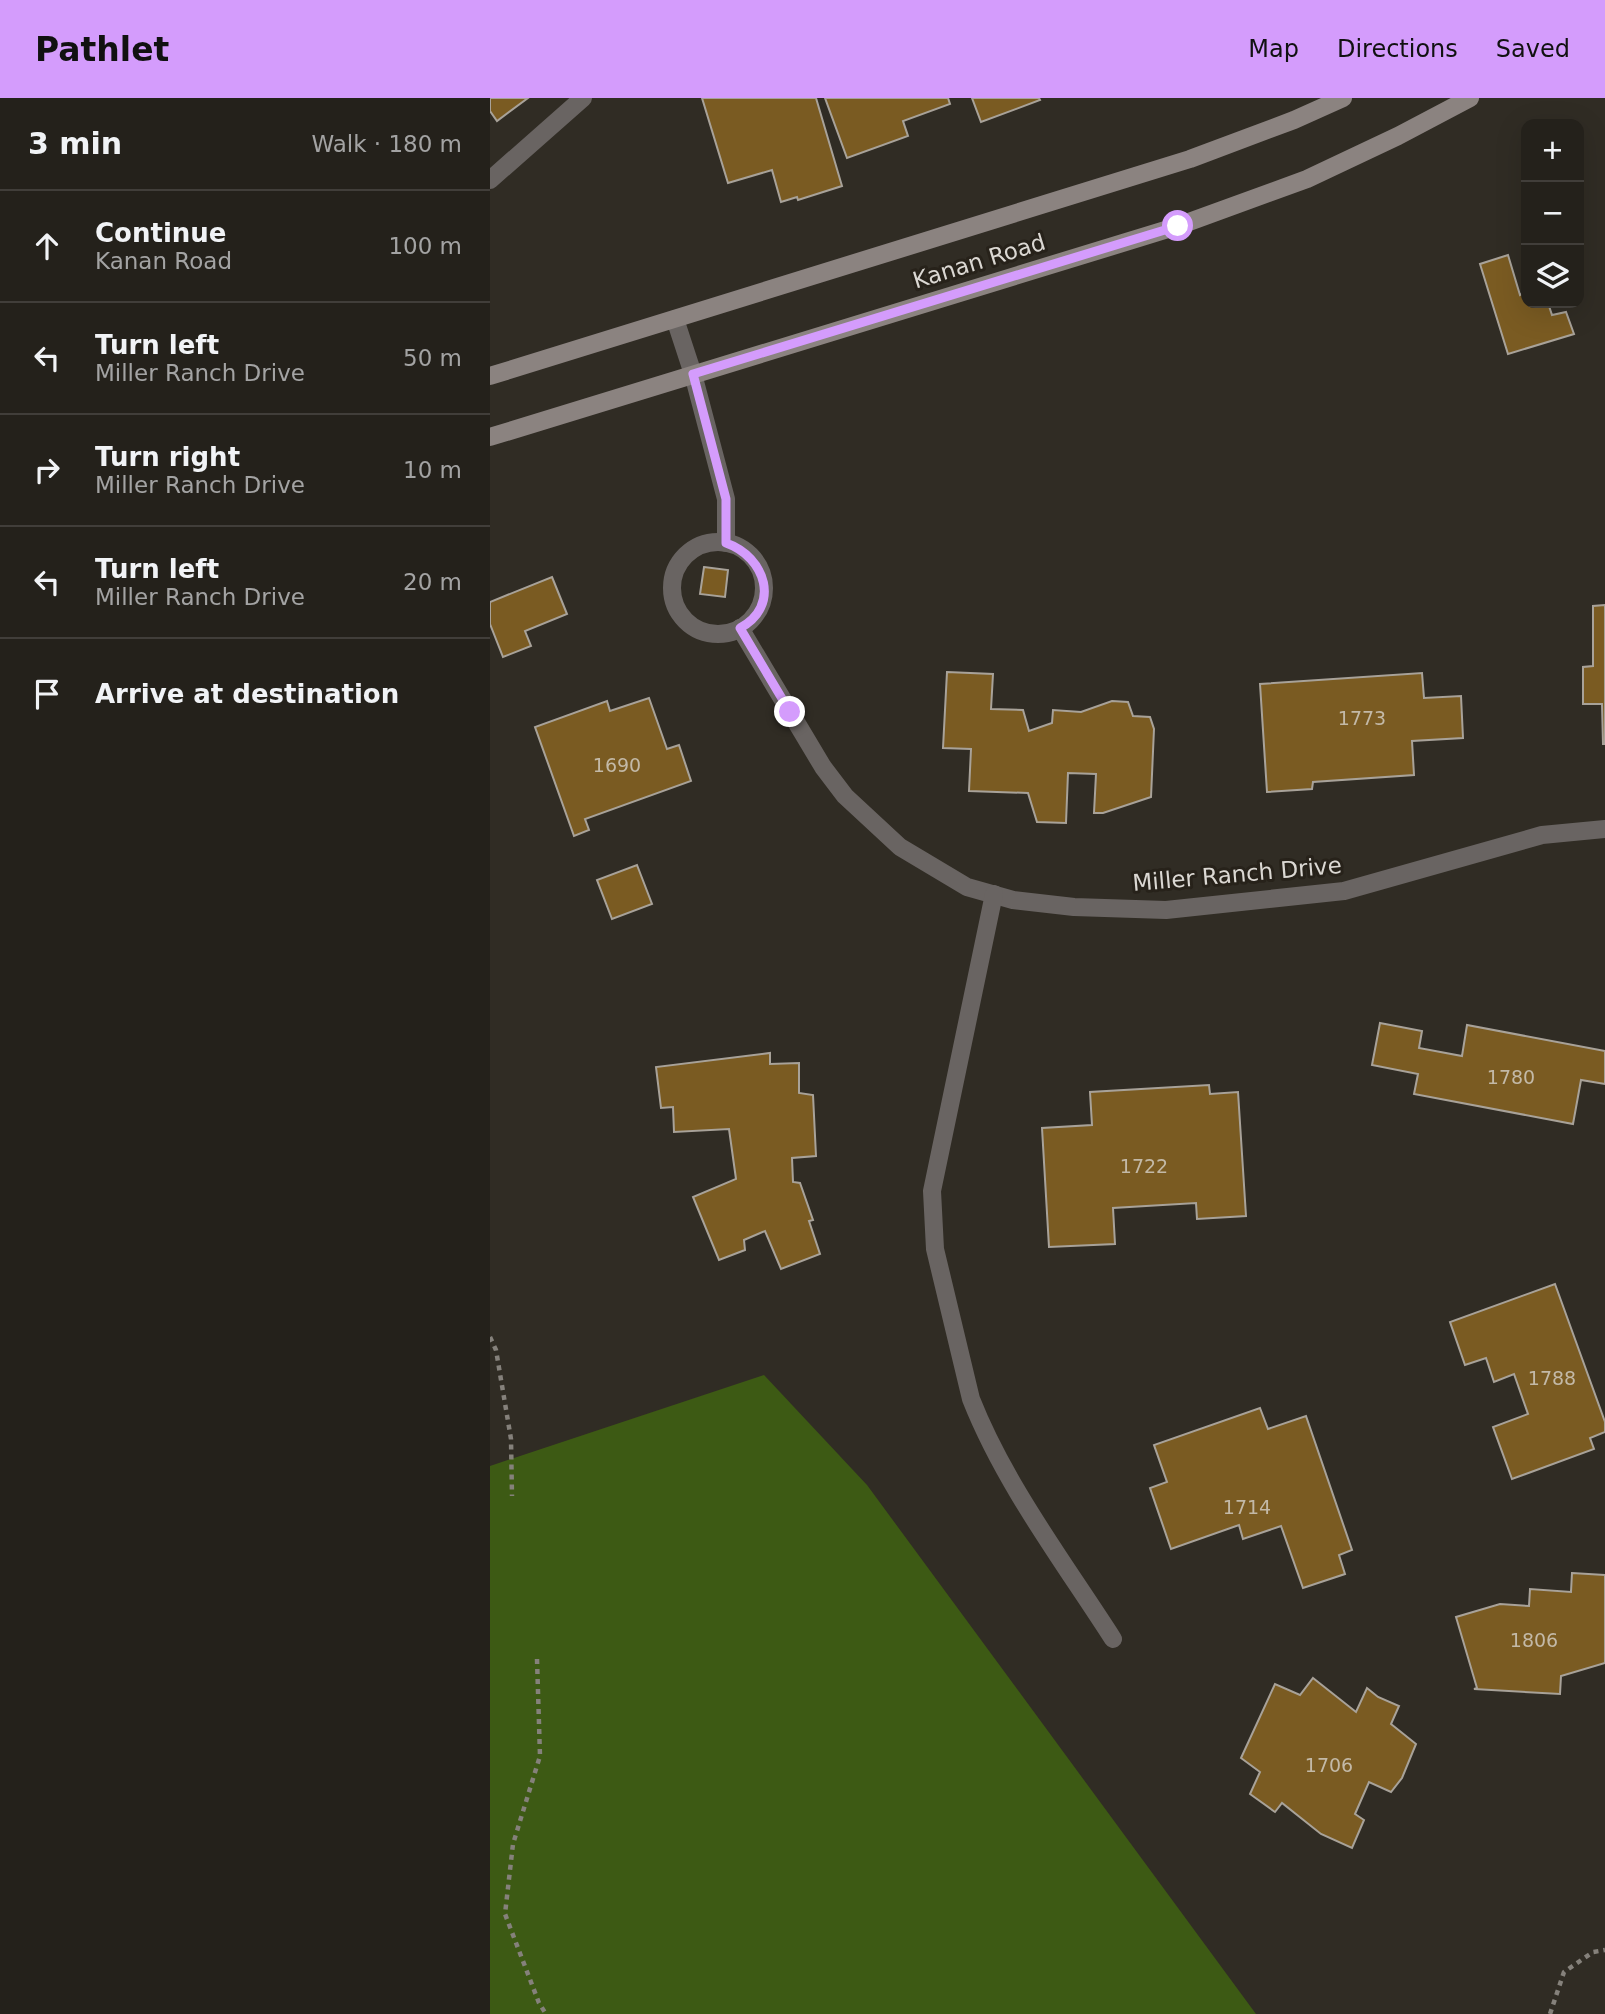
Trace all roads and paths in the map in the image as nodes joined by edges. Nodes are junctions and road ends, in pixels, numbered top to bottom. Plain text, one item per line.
1 (583, 98) edge
2 (1343, 98) edge
3 (1470, 98) edge
4 (490, 180) edge
5 (675, 319) junction
6 (693, 374) junction
7 (490, 376) edge
8 (490, 436) edge
9 (726, 543) junction
10 (740, 628) junction
11 (1605, 829) edge
12 (994, 894) junction
13 (490, 1337) edge
14 (512, 1496) dead end
15 (1113, 1639) dead end
16 (537, 1659) dead end
17 (1605, 1950) edge
18 (546, 2014) edge
19 (1549, 2014) edge

1 - 4 street
2 - 5 main road, Kanan Road
3 - 6 main road, Kanan Road
5 - 6 street
5 - 7 main road, Kanan Road
6 - 8 main road, Kanan Road
6 - 9 street
9 - 10 street
9 - 10 street
10 - 12 street, Miller Ranch Drive
11 - 12 street, Miller Ranch Drive
12 - 15 street
13 - 14 path
16 - 18 path
17 - 19 path

